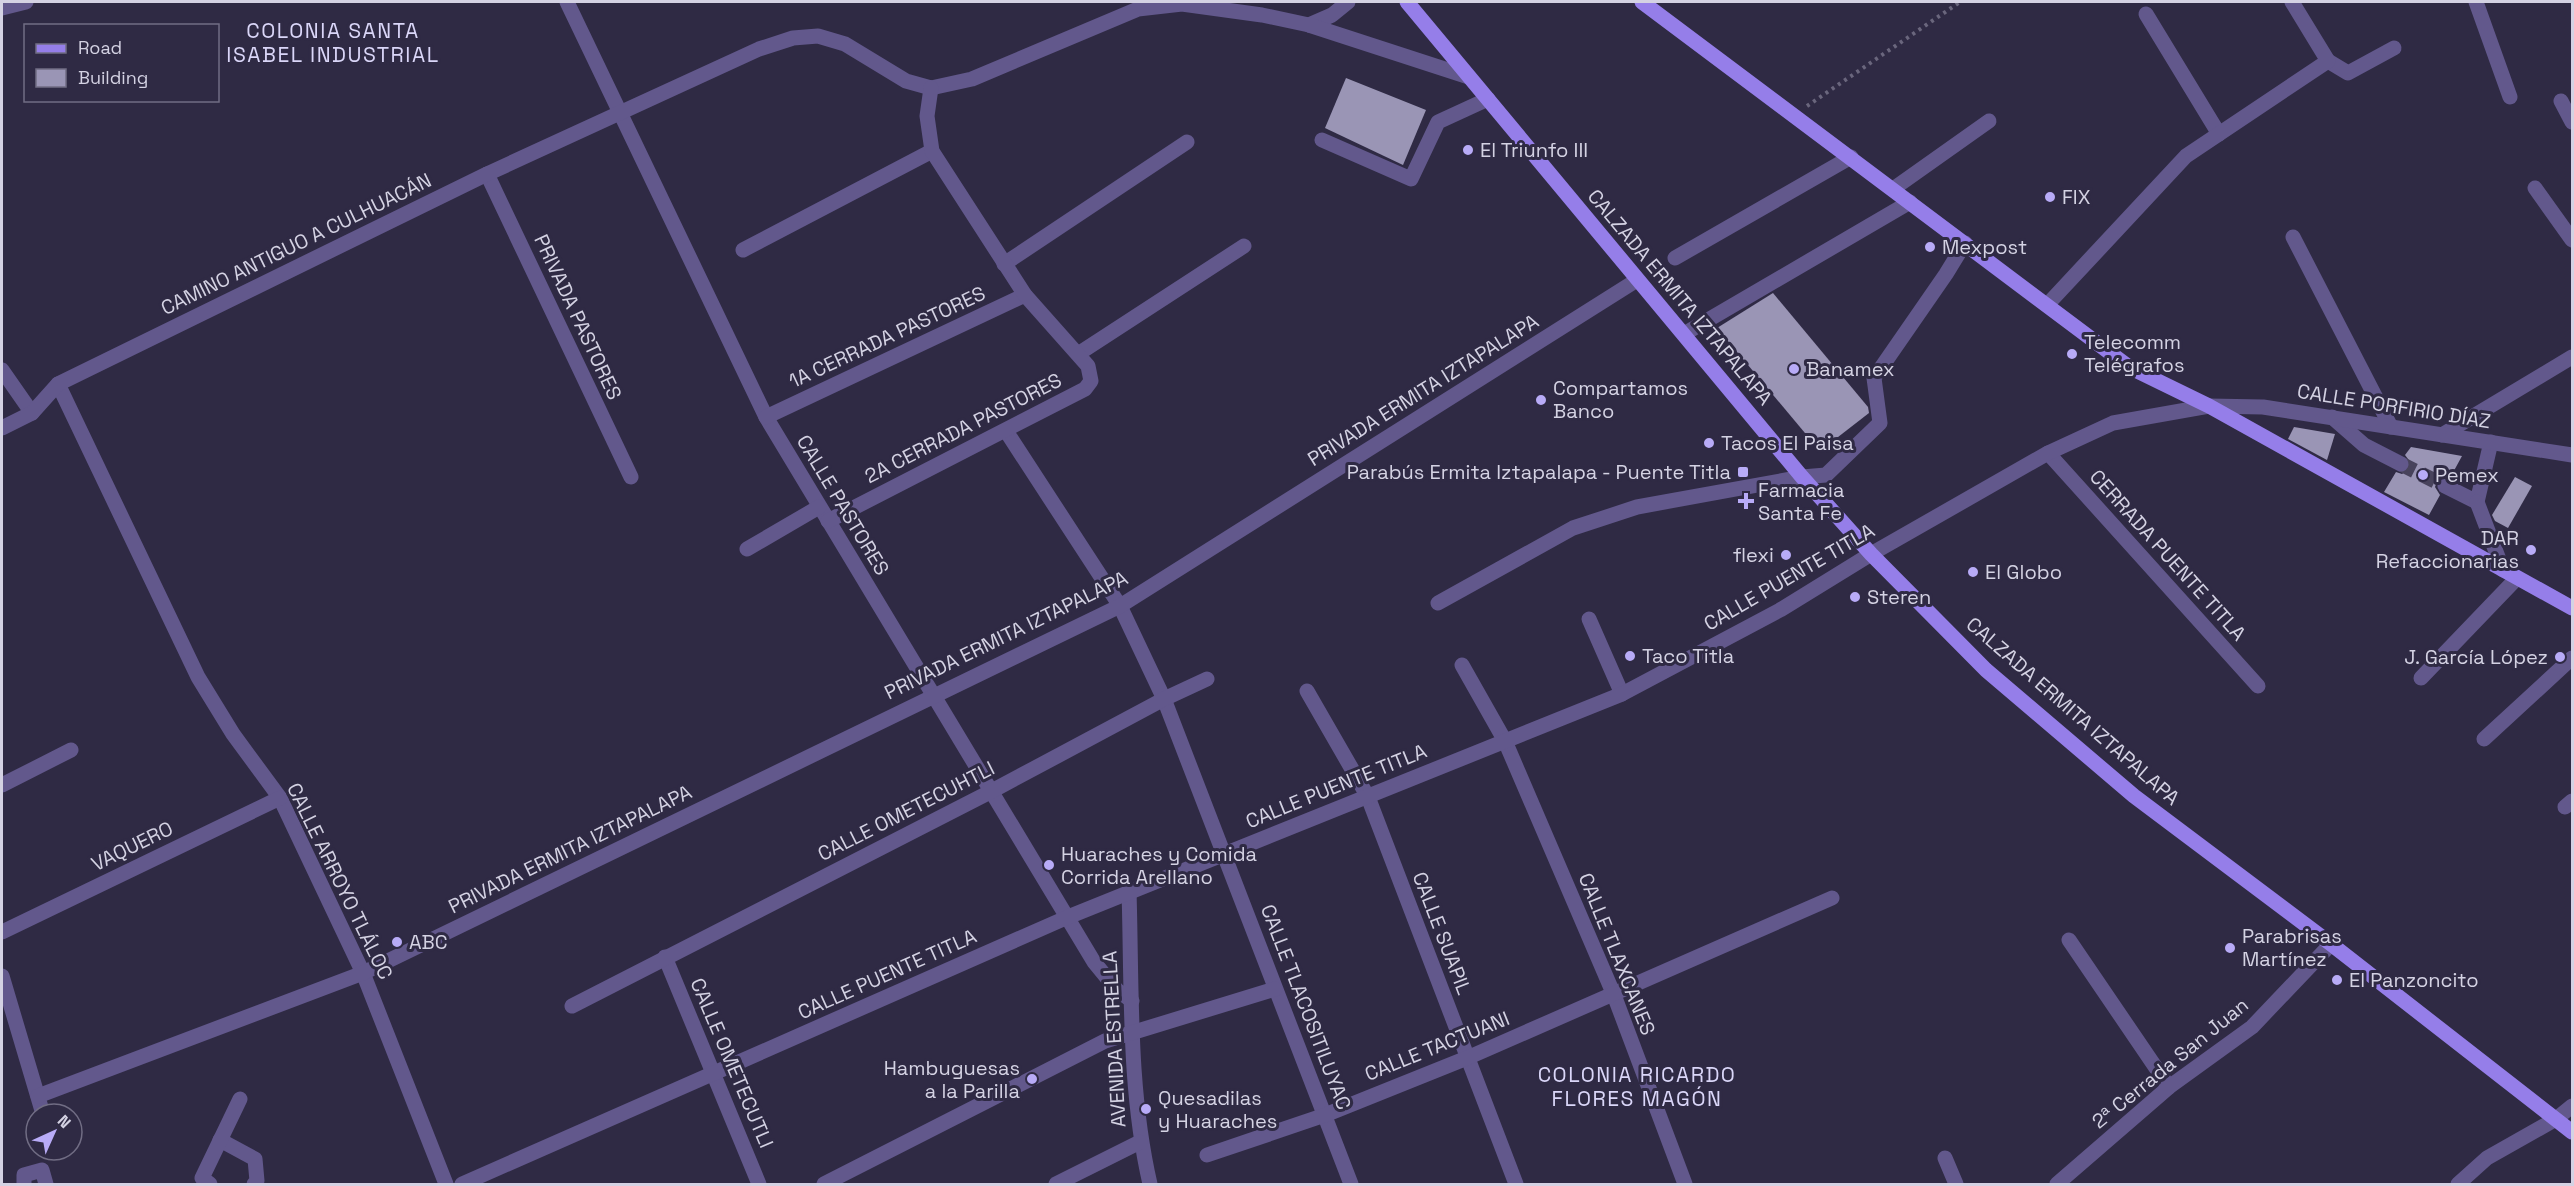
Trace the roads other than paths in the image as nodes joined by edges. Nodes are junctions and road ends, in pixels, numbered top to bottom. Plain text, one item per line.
1 (26, 2) edge
2 (567, 2) edge
3 (1347, 2) edge
4 (1407, 2) edge
5 (1642, 2) edge
6 (2292, 2) edge
7 (2476, 2) edge
8 (2, 8) edge
9 (2146, 14) dead end
10 (1309, 25) junction
11 (2394, 48) dead end
12 (2328, 61) junction
13 (1469, 77) junction
14 (931, 88) junction
15 (2510, 97) dead end
16 (1488, 99) junction
17 (2561, 101) dead end
18 (620, 112) junction
19 (1989, 121) dead end
20 (2572, 122) edge
21 (2218, 134) junction
22 (1322, 140) dead end
23 (1187, 141) dead end
24 (932, 151) junction
25 (1851, 157) junction
26 (487, 174) junction
27 (2535, 188) dead end
28 (1893, 189) junction
29 (1910, 202) junction
30 (2294, 237) dead end
31 (2572, 240) edge
32 (1965, 243) junction
33 (1245, 246) dead end
34 (742, 250) dead end
35 (1675, 258) dead end
36 (1004, 264) junction
37 (1637, 280) junction
38 (1025, 295) junction
39 (2047, 305) junction
40 (1684, 334) junction
41 (1078, 354) junction
42 (2572, 357) edge
43 (2, 370) edge
44 (58, 384) junction
45 (2209, 406) junction
46 (32, 413) junction
47 (766, 417) junction
48 (2332, 417) junction
49 (2391, 427) junction
50 (2, 428) edge
51 (1006, 431) junction
52 (2442, 435) junction
53 (2492, 442) junction
54 (2048, 453) junction
55 (2572, 455) edge
56 (2400, 464) tunnel mouth
57 (631, 477) dead end
58 (1802, 477) junction
59 (2445, 486) tunnel mouth
60 (2477, 502) junction
61 (819, 507) junction
62 (828, 521) junction
63 (747, 549) dead end
64 (1870, 554) junction
65 (2503, 570) junction
66 (2517, 578) junction
67 (1438, 603) dead end
68 (1120, 606) junction
69 (2572, 608) edge
70 (1588, 619) dead end
71 (2572, 658) edge
72 (1462, 665) dead end
73 (2421, 678) dead end
74 (1207, 679) dead end
75 (2258, 686) dead end
76 (1307, 691) dead end
77 (1622, 694) junction
78 (934, 695) junction
79 (1164, 699) junction
80 (2484, 739) dead end
81 (1505, 741) junction
82 (71, 750) dead end
83 (2, 785) edge
84 (990, 792) junction
85 (1368, 797) junction
86 (280, 798) junction
87 (1225, 852) junction
88 (1129, 891) junction
89 (1832, 898) dead end
90 (1068, 917) junction
91 (2, 932) edge
92 (2069, 940) dead end
93 (2331, 944) junction
94 (665, 957) junction
95 (363, 974) junction
96 (2, 976) edge
97 (1275, 989) junction
98 (1614, 996) junction
99 (1132, 1001) junction
100 (572, 1006) dead end
101 (1132, 1033) junction
102 (1467, 1058) junction
103 (714, 1073) junction
104 (2169, 1087) junction
105 (38, 1096) junction
106 (240, 1099) dead end
107 (40, 1102) edge
108 (2572, 1106) edge
109 (1326, 1115) junction
110 (2556, 1119) junction
111 (2572, 1132) edge
112 (220, 1140) junction
113 (1140, 1142) junction
114 (1207, 1155) dead end
115 (1945, 1158) dead end
116 (24, 1185) edge
117 (46, 1185) edge
118 (210, 1185) edge
119 (255, 1185) edge
120 (446, 1185) edge
121 (462, 1185) edge
122 (759, 1185) edge
123 (824, 1185) edge
124 (1056, 1185) edge
125 (1150, 1185) edge
126 (1351, 1185) edge
127 (1516, 1185) edge
128 (1685, 1185) edge
129 (1956, 1185) edge
130 (2057, 1185) edge
131 (2458, 1185) edge

1 - 8 street
2 - 18 street, CALLE PASTORES
3 - 10 street
4 - 13 main road, CALZADA ERMITA IZTAPALAPA
5 - 25 main road
6 - 12 street
7 - 15 street
9 - 21 street
10 - 13 street
10 - 14 street
11 - 12 street
12 - 21 street
13 - 16 main road, CALZADA ERMITA IZTAPALAPA
14 - 18 street, CAMINO ANTIGUO A CULHUACÁN
14 - 24 street
16 - 22 street
16 - 37 main road, CALZADA ERMITA IZTAPALAPA
17 - 20 street
18 - 26 street, CAMINO ANTIGUO A CULHUACÁN
18 - 47 street, CALLE PASTORES
19 - 28 street
21 - 39 street
23 - 36 street
24 - 34 street
24 - 36 street
25 - 28 main road
25 - 35 street
26 - 44 street, CAMINO ANTIGUO A CULHUACÁN
26 - 57 street, PRIVADA PASTORES
27 - 31 street
28 - 29 main road
29 - 32 main road
29 - 40 street
30 - 49 street
32 - 39 main road
32 - 58 street
33 - 41 street
36 - 38 street
37 - 40 main road, CALZADA ERMITA IZTAPALAPA
37 - 68 street, PRIVADA ERMITA IZTAPALAPA
38 - 41 street
38 - 47 street, 1A CERRADA PASTORES
39 - 45 main road
40 - 58 main road, CALZADA ERMITA IZTAPALAPA
41 - 51 street, 2A CERRADA PASTORES
42 - 52 street
43 - 46 street
44 - 46 street, CAMINO ANTIGUO A CULHUACÁN
44 - 86 street, CALLE ARROYO TLÁLOC
45 - 48 street, CALLE PORFIRIO DÍAZ
45 - 54 street, CALLE PUENTE TITLA
45 - 65 main road
46 - 50 street, CAMINO ANTIGUO A CULHUACÁN
47 - 61 street, CALLE PASTORES
48 - 49 street, CALLE PORFIRIO DÍAZ
48 - 56 street
49 - 52 street, CALLE PORFIRIO DÍAZ
51 - 62 street, 2A CERRADA PASTORES
51 - 68 street, CALLE TLACOSITILUYAC
52 - 53 street, CALLE PORFIRIO DÍAZ
53 - 55 street, CALLE PORFIRIO DÍAZ
53 - 60 street
54 - 64 street, CALLE PUENTE TITLA
54 - 75 street, CERRADA PUENTE TITLA
58 - 64 main road, CALZADA ERMITA IZTAPALAPA
58 - 67 street
59 - 60 street
60 - 65 street
61 - 62 street, CALLE PASTORES
61 - 63 street
62 - 78 street, CALLE PASTORES
64 - 77 street, CALLE PUENTE TITLA
64 - 93 main road, CALZADA ERMITA IZTAPALAPA
65 - 66 main road
66 - 69 main road
66 - 73 street
68 - 78 street, PRIVADA ERMITA IZTAPALAPA
68 - 79 street, CALLE TLACOSITILUYAC
70 - 77 street
71 - 80 street
72 - 81 street
74 - 79 street, CALLE OMETECUHTLI
76 - 85 street, CALLE SUAPIL
77 - 81 street, CALLE PUENTE TITLA
78 - 84 street, CALLE PASTORES
78 - 95 street, PRIVADA ERMITA IZTAPALAPA
79 - 84 street, CALLE OMETECUHTLI
79 - 87 street, CALLE TLACOSITILUYAC
81 - 85 street, CALLE PUENTE TITLA
81 - 98 street, CALLE TLAXCANES
82 - 83 street
84 - 90 street, CALLE PASTORES
84 - 94 street, CALLE OMETECUHTLI
85 - 87 street, CALLE PUENTE TITLA
85 - 102 street, CALLE SUAPIL
86 - 91 street, VAQUERO
86 - 95 street, CALLE ARROYO TLÁLOC
87 - 88 street, CALLE PUENTE TITLA
87 - 97 street, CALLE TLACOSITILUYAC
88 - 90 street, CALLE PUENTE TITLA
88 - 99 street, AVENIDA ESTRELLA
89 - 98 street, CALLE TACTUANI
90 - 99 street, CALLE PASTORES
90 - 103 street, CALLE PUENTE TITLA
92 - 104 street
93 - 104 street, 2ª Cerrada San Juan
93 - 110 main road, CALZADA ERMITA IZTAPALAPA
94 - 100 street, CALLE OMETECUHTLI
94 - 103 street, CALLE OMETECUTLI
95 - 105 street, PRIVADA ERMITA IZTAPALAPA
95 - 120 street, CALLE ARROYO TLÁLOC
96 - 105 street
97 - 101 street
97 - 109 street, CALLE TLACOSITILUYAC
98 - 102 street, CALLE TACTUANI
98 - 128 street, CALLE TLAXCANES
99 - 101 street, AVENIDA ESTRELLA
101 - 113 street, AVENIDA ESTRELLA
101 - 123 street
102 - 109 street, CALLE TACTUANI
102 - 127 street, CALLE SUAPIL
103 - 121 street, CALLE PUENTE TITLA
103 - 122 street, CALLE OMETECUTLI
104 - 130 street, 2ª Cerrada San Juan
105 - 107 street
106 - 112 street
108 - 110 street
109 - 114 street, CALLE TACTUANI
109 - 126 street, CALLE TLACOSITILUYAC
110 - 111 main road, CALZADA ERMITA IZTAPALAPA
110 - 131 street
112 - 118 street
112 - 119 street
113 - 124 street
113 - 125 street, AVENIDA ESTRELLA
115 - 129 street
116 - 117 street

